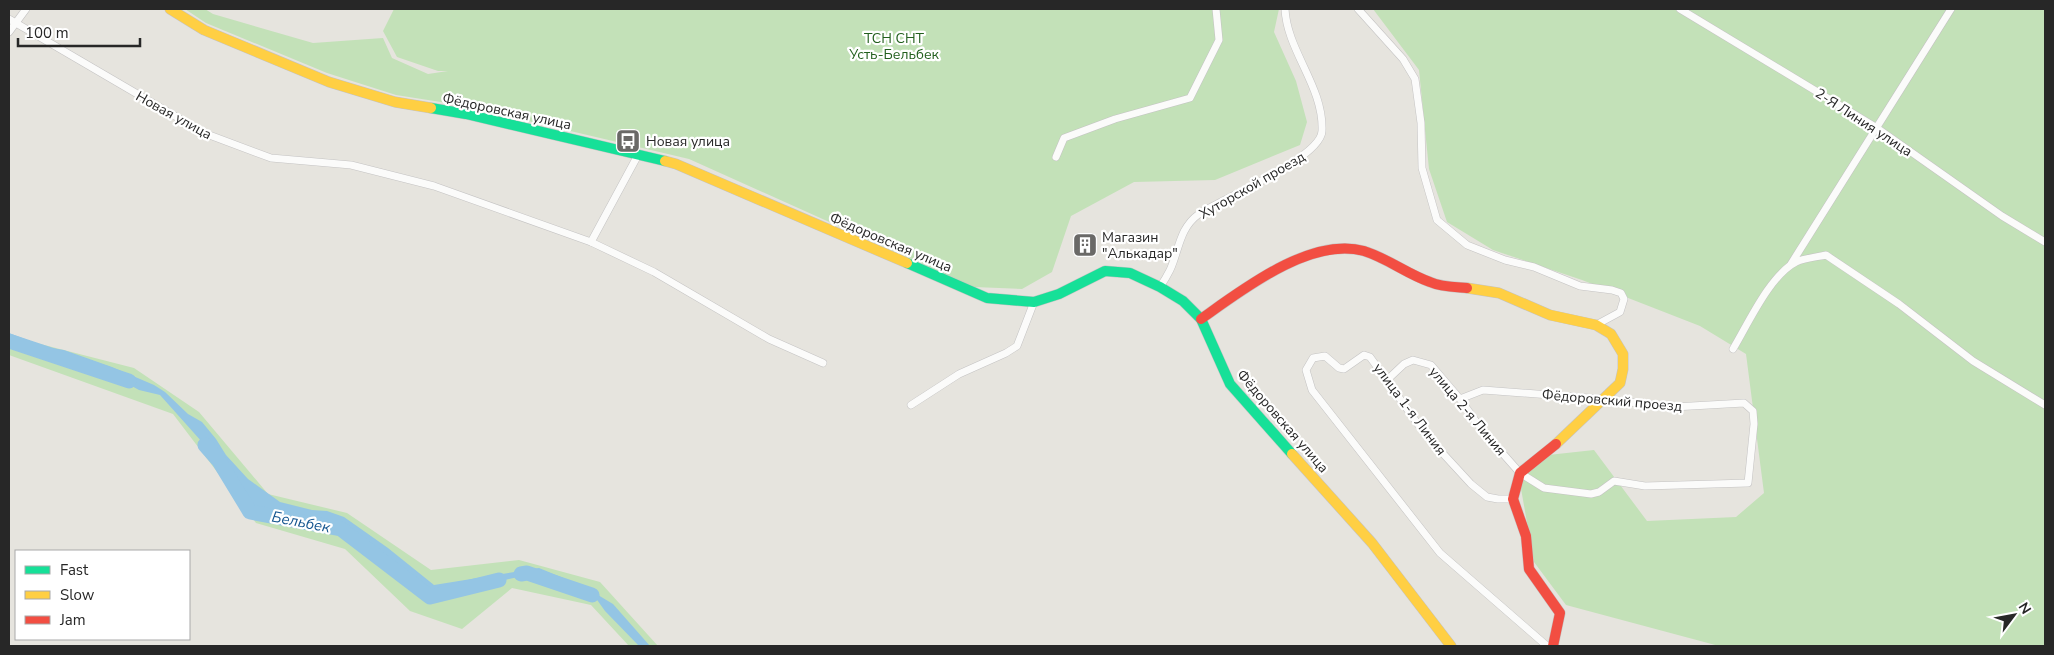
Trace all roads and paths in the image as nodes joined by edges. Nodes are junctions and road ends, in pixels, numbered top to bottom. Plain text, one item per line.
1 (26, 9) edge
2 (170, 9) edge
3 (1216, 9) edge
4 (1285, 9) edge
5 (1358, 9) edge
6 (1680, 9) edge
7 (1951, 9) edge
8 (12, 21) edge
9 (9, 32) edge
10 (1877, 128) junction
11 (638, 155) junction
12 (1056, 157) dead end
13 (591, 242) junction
14 (2045, 242) edge
15 (1788, 269) junction
16 (1160, 287) junction
17 (1034, 302) junction
18 (1201, 319) junction
19 (1596, 325) junction
20 (1734, 349) dead end
21 (823, 363) dead end
22 (1386, 380) junction
23 (1460, 399) junction
24 (1602, 399) junction
25 (910, 405) dead end
26 (2045, 405) edge
27 (1520, 473) junction
28 (1513, 499) junction
29 (1451, 646) edge
30 (1547, 646) edge
31 (1553, 646) edge

1 - 8 street
2 - 11 street, Фёдоровская улица
3 - 12 street
4 - 16 street, Хуторской проезд
5 - 19 street
6 - 10 street, 2-Я Линия улица
7 - 10 street
8 - 9 street
8 - 13 street, Новая улица
10 - 14 street, 2-Я Линия улица
10 - 15 street
11 - 13 street
11 - 17 street, Фёдоровская улица
13 - 21 street, Новая улица
15 - 20 street
15 - 26 street
16 - 17 street, Фёдоровская улица
16 - 18 street, Фёдоровская улица
17 - 25 street
18 - 19 street
18 - 29 street, Фёдоровская улица
19 - 24 street
22 - 23 street, улица 2-я Линия
22 - 28 street, улица 1-я Линия
22 - 30 street, улица 1-я Линия
23 - 24 street, Фёдоровский проезд
23 - 27 street, улица 2-я Линия
24 - 27 street
24 - 27 street, Фёдоровский проезд
27 - 28 street
28 - 31 street

